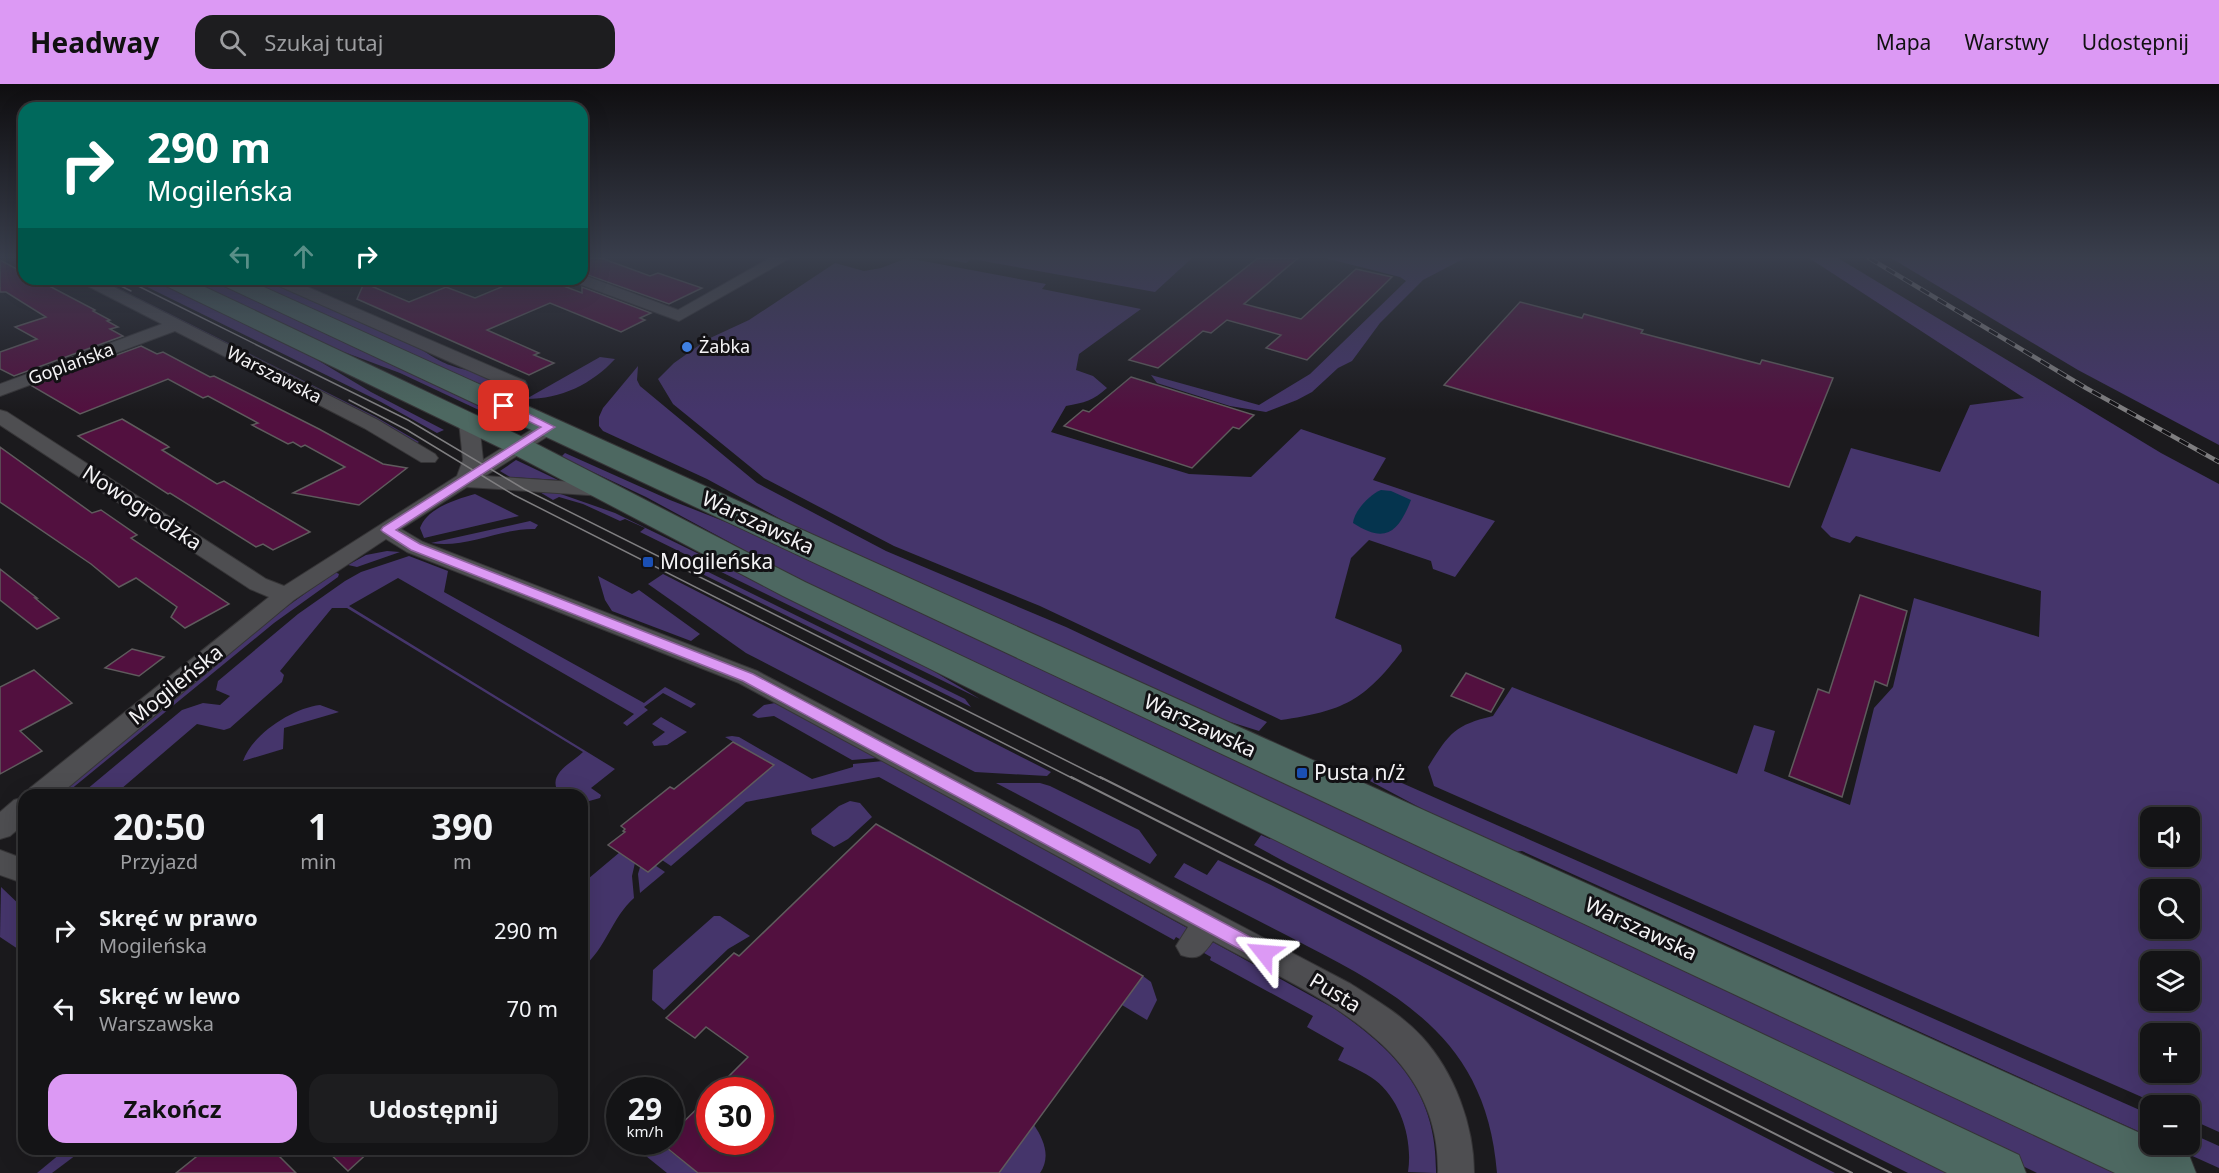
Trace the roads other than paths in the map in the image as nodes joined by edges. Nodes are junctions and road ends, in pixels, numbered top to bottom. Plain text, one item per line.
1 (144, 309) edge
2 (232, 309) edge
3 (293, 309) edge
4 (344, 309) edge
5 (660, 309) edge
6 (692, 309) edge
7 (175, 325) junction
8 (518, 385) dead end
9 (0, 390) edge
10 (0, 416) edge
11 (469, 422) junction
12 (549, 427) junction
13 (519, 446) junction
14 (428, 458) dead end
15 (465, 481) junction
16 (603, 490) junction
17 (387, 530) junction
18 (286, 595) junction
19 (47, 789) edge
20 (18, 813) edge
21 (0, 828) edge
22 (1456, 1173) edge
23 (2001, 1173) edge
24 (2171, 1173) edge

1 - 7 street, Warszawska
2 - 11 main road, Warszawska
3 - 12 main road, Warszawska
4 - 8 street
5 - 6 street
7 - 9 street, Goplańska
7 - 14 street, Warszawska
10 - 18 street, Nowogrodzka
11 - 13 main road, Warszawska
11 - 15 street
12 - 13 street, Mogileńska
12 - 24 main road, Warszawska
13 - 15 street, Mogileńska
13 - 16 main road, Warszawska
15 - 16 street, Warszawska
15 - 17 street, Mogileńska
16 - 23 main road, Warszawska
17 - 18 street, Mogileńska
17 - 22 street, Pusta
18 - 19 street, Mogileńska
20 - 21 street

